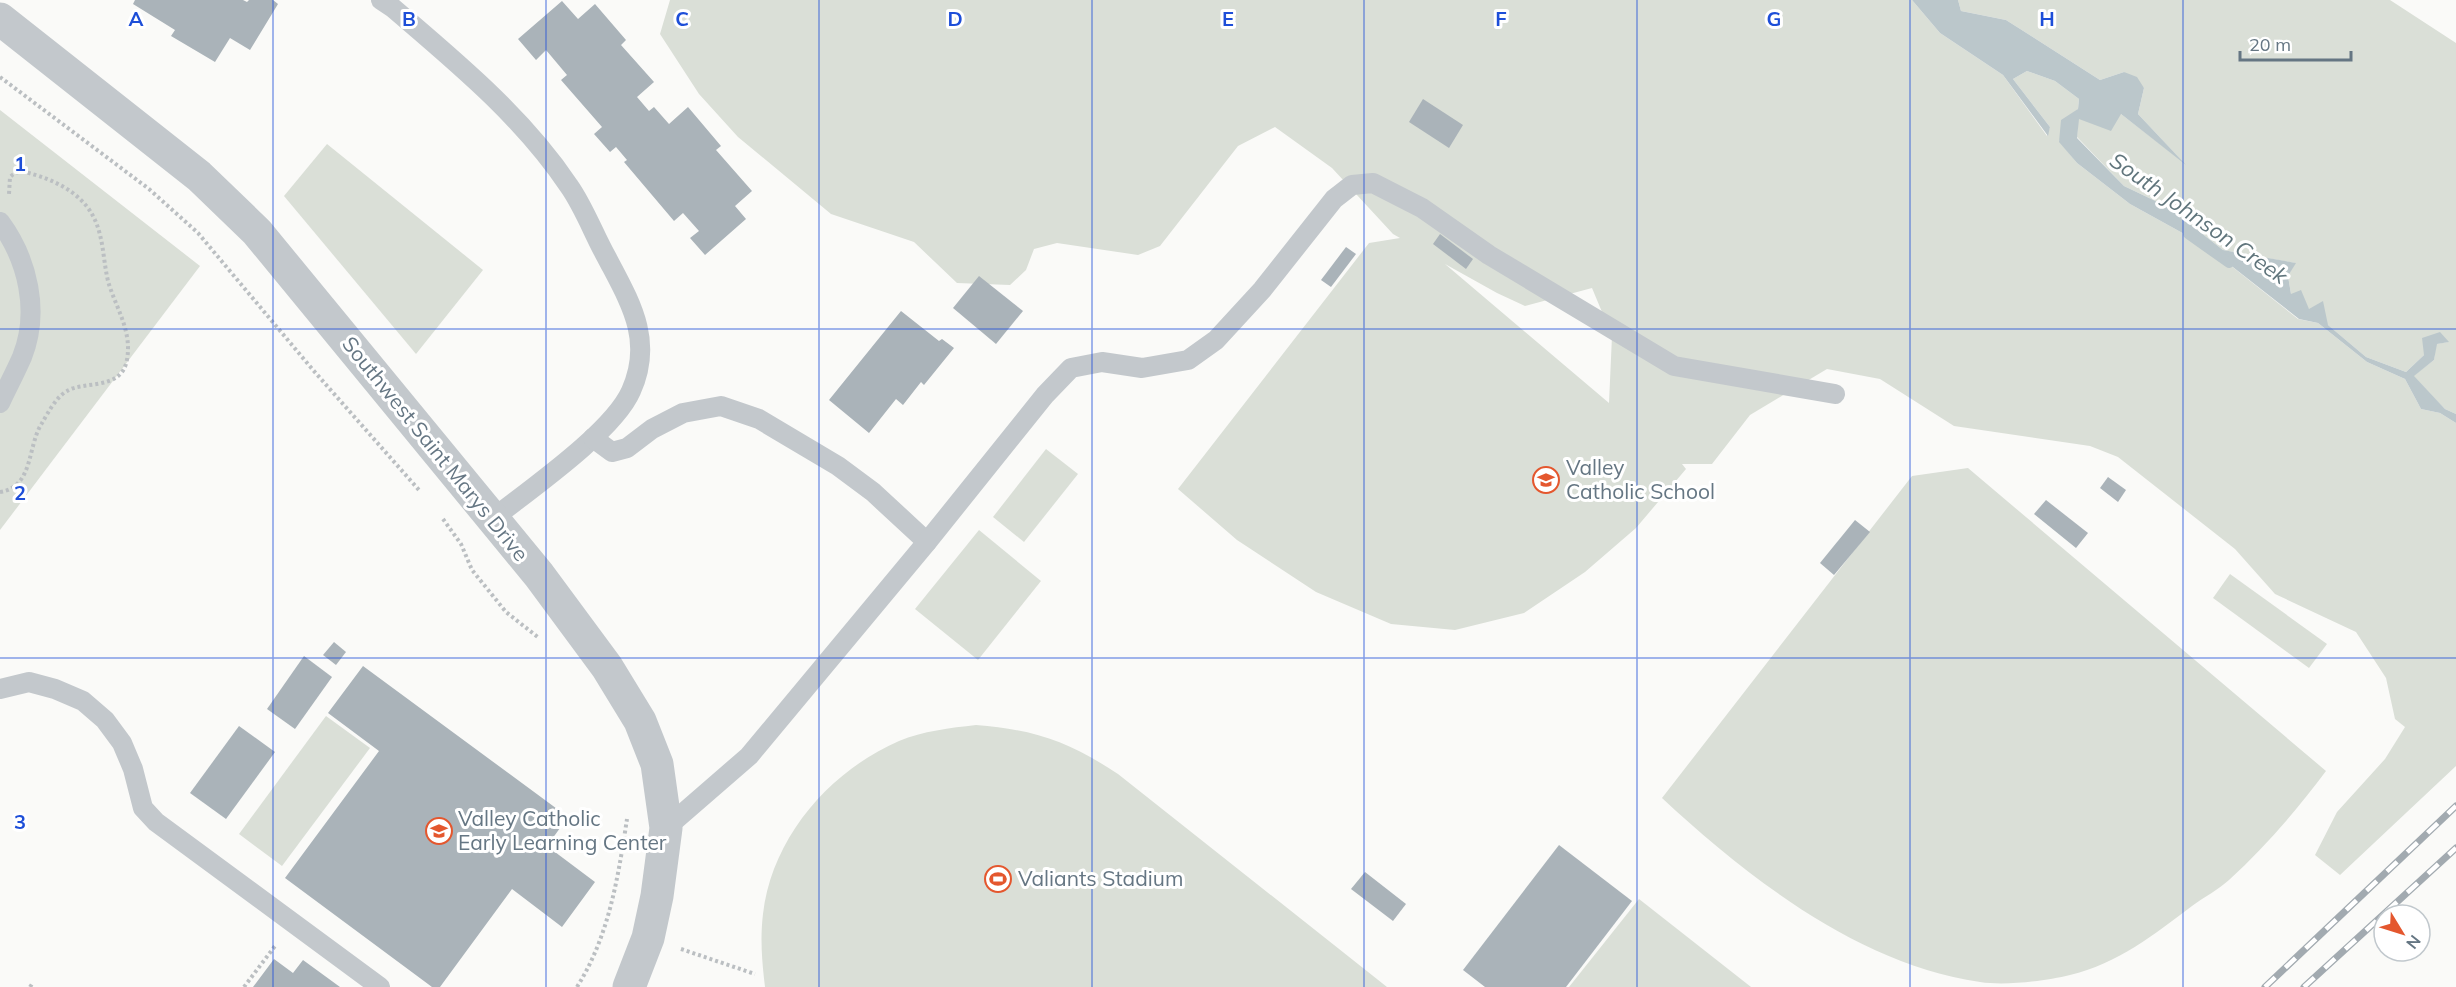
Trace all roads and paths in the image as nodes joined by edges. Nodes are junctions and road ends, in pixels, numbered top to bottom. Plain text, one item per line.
1 (381, 0) edge
2 (0, 19) edge
3 (0, 77) edge
4 (8, 203) dead end
5 (0, 222) edge
6 (1836, 394) dead end
7 (0, 403) edge
8 (593, 438) junction
9 (0, 492) edge
10 (421, 492) dead end
11 (443, 518) dead end
12 (492, 520) junction
13 (927, 542) junction
14 (543, 641) dead end
15 (0, 689) edge
16 (627, 816) dead end
17 (666, 828) junction
18 (281, 939) dead end
19 (244, 987) edge
20 (380, 987) edge
21 (577, 987) edge
22 (629, 987) edge

1 - 8 lane
2 - 12 street, Southwest Saint Marys Drive
3 - 10 path
4 - 9 path
5 - 7 lane
6 - 13 lane
8 - 12 lane
8 - 13 lane
11 - 14 path
12 - 17 street, Southwest Saint Marys Drive
13 - 17 lane
15 - 20 lane
16 - 21 path
17 - 22 street, Southwest Saint Marys Drive
18 - 19 path

